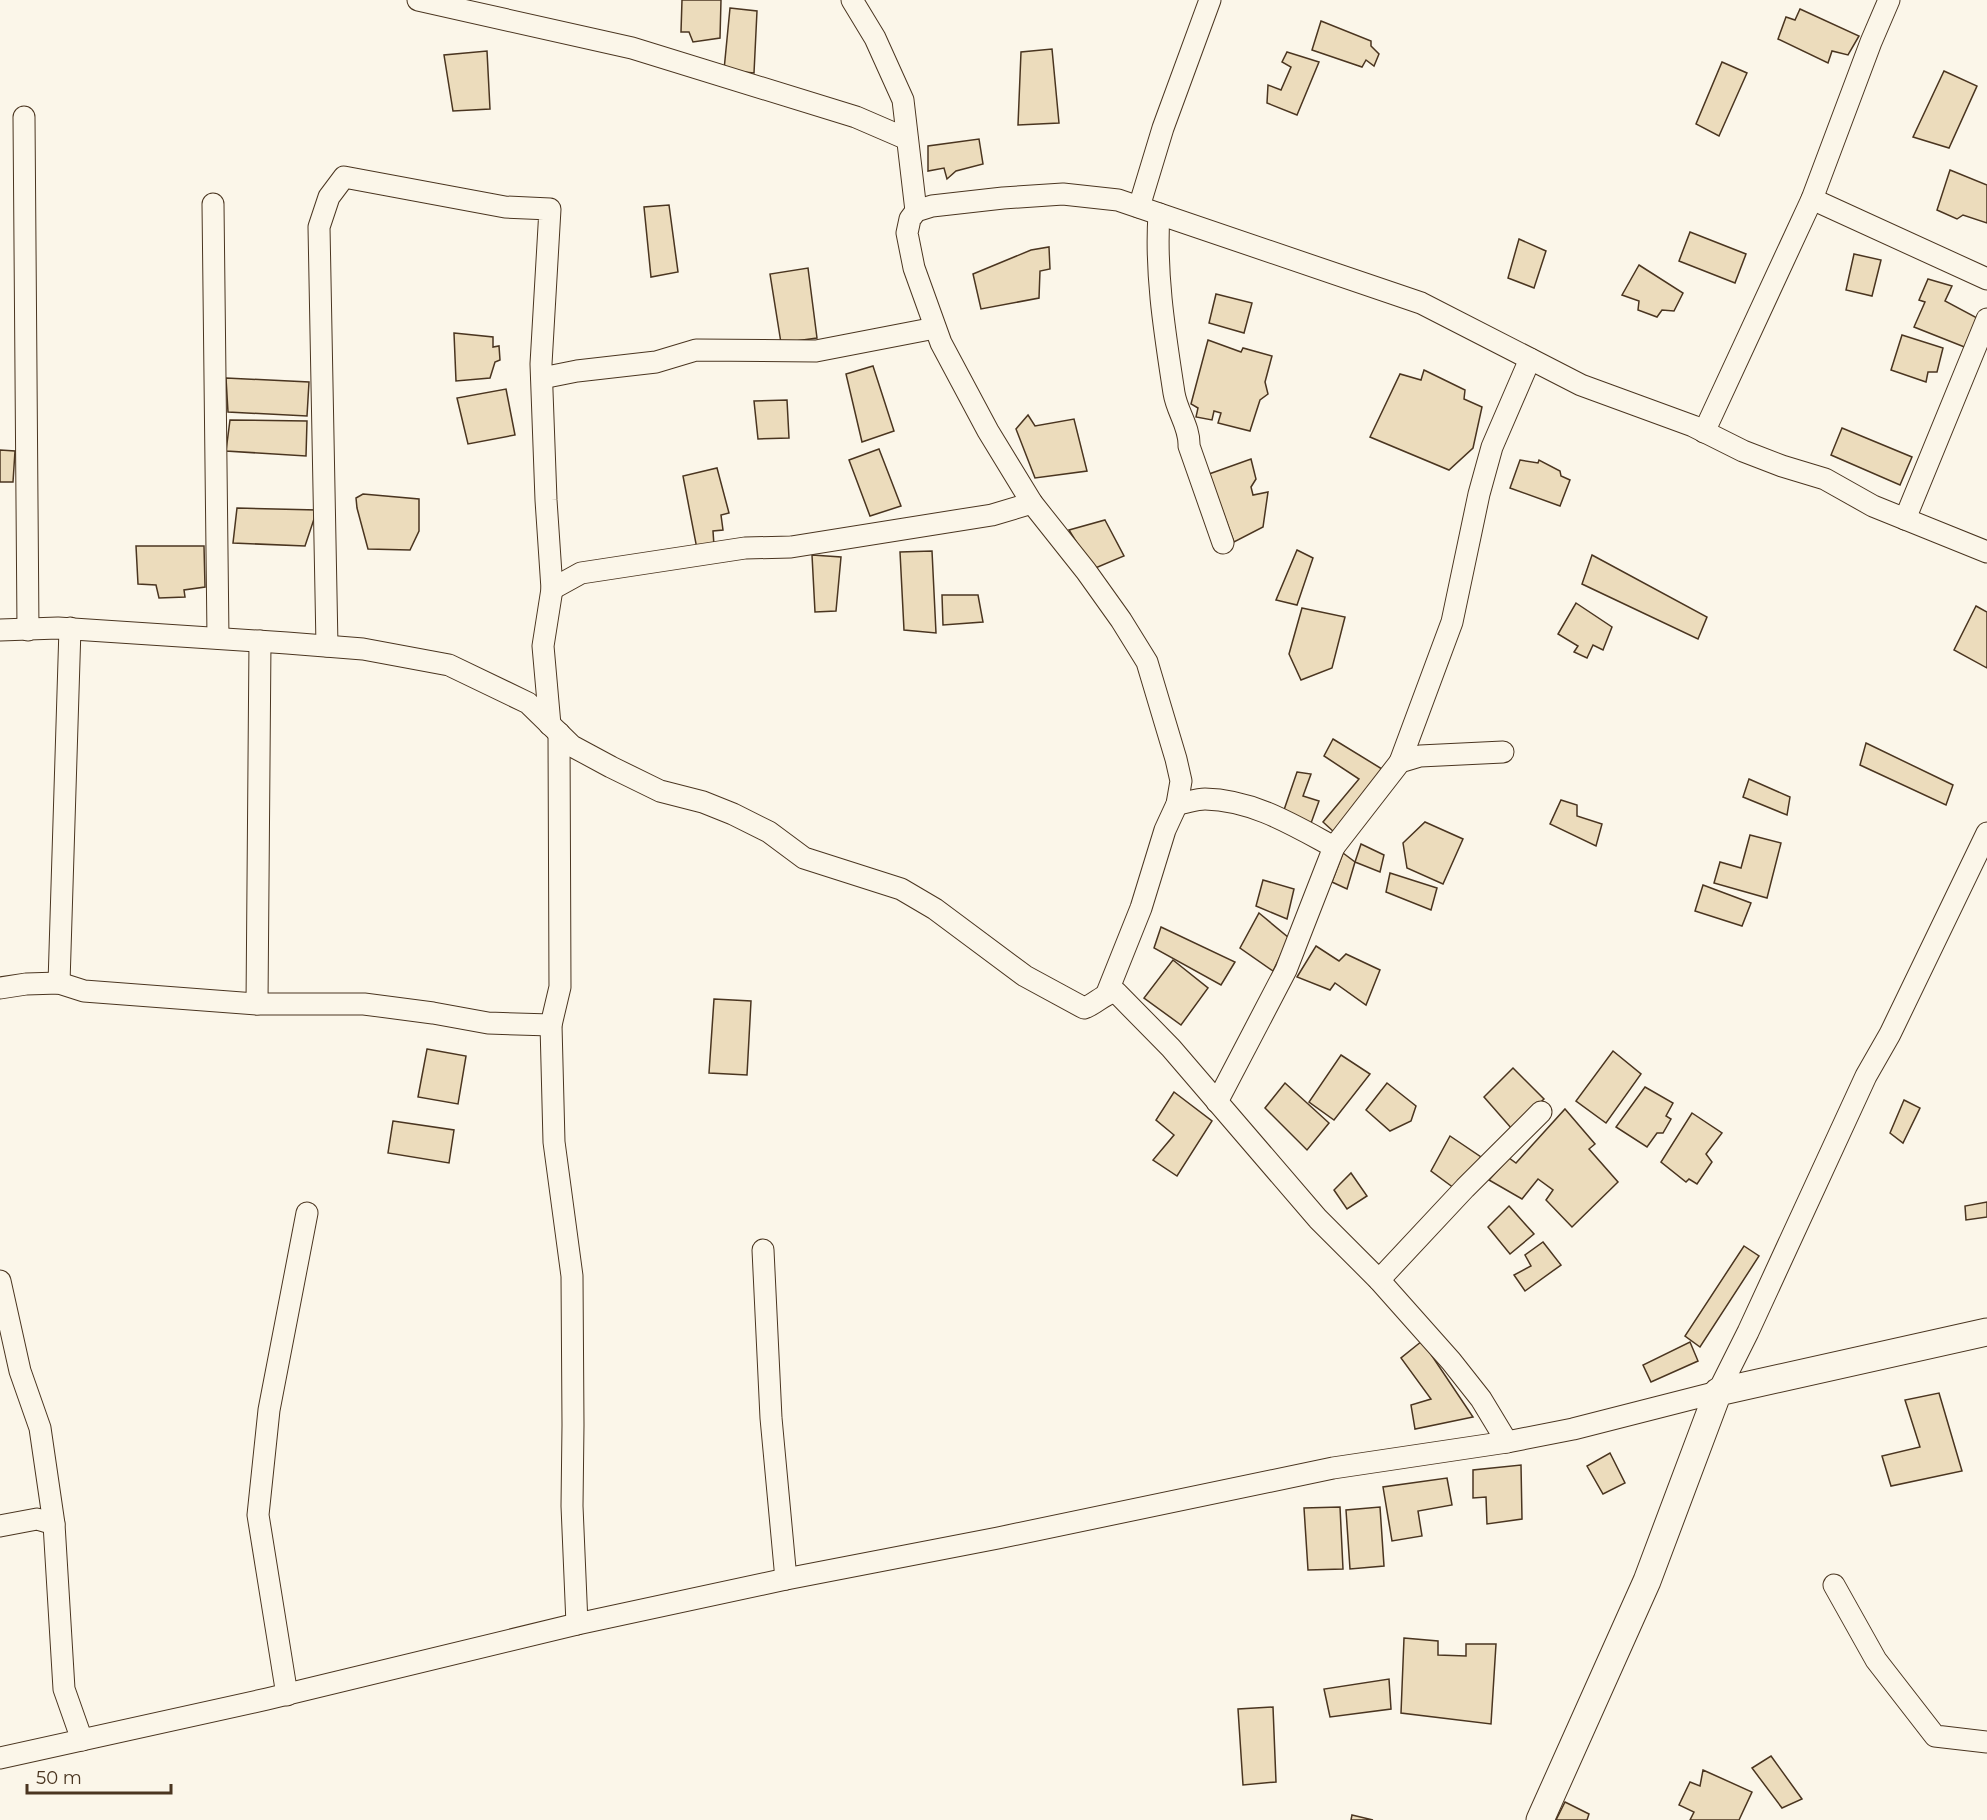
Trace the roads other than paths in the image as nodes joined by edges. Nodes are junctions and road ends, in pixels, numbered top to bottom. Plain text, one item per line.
1 (418, 0) edge
2 (852, 0) edge
3 (1210, 0) edge
4 (1889, 0) edge
5 (24, 117) dead end
6 (908, 139) junction
7 (1812, 199) junction
8 (213, 204) dead end
9 (916, 211) junction
10 (1149, 211) junction
11 (1987, 279) edge
12 (1987, 319) edge
13 (935, 328) junction
14 (1530, 359) junction
15 (542, 378) junction
16 (1704, 432) junction
17 (1032, 503) junction
18 (1905, 519) junction
19 (1223, 543) dead end
20 (1987, 552) edge
21 (552, 589) junction
22 (70, 628) junction
23 (0, 630) edge
24 (28, 630) junction
25 (218, 638) junction
26 (260, 641) junction
27 (327, 646) junction
28 (554, 729) junction
29 (1503, 752) dead end
30 (1400, 762) junction
31 (1177, 804) junction
32 (1987, 833) edge
33 (1334, 847) junction
34 (59, 983) junction
35 (0, 988) edge
36 (1107, 993) junction
37 (257, 1004) junction
38 (551, 1025) junction
39 (1218, 1102) junction
40 (1541, 1112) dead end
41 (307, 1213) dead end
42 (764, 1250) dead end
43 (1379, 1280) junction
44 (0, 1281) edge
45 (1987, 1332) edge
46 (1718, 1392) junction
47 (1507, 1442) junction
48 (54, 1524) junction
49 (0, 1526) edge
50 (786, 1579) junction
51 (1834, 1585) dead end
52 (577, 1624) junction
53 (287, 1695) junction
54 (82, 1740) junction
55 (1987, 1742) edge
56 (0, 1758) edge
57 (1540, 1820) edge

1 - 6 street
2 - 6 street
3 - 10 street
4 - 7 street
5 - 24 street
6 - 9 street
7 - 11 street
7 - 16 street
8 - 25 street
9 - 10 street
9 - 13 street
10 - 14 street
10 - 19 street
12 - 18 street
13 - 15 street
13 - 17 street
14 - 16 street
14 - 30 street
15 - 21 street
15 - 27 street
16 - 18 street
17 - 21 street
17 - 31 street
18 - 20 street
21 - 28 street
22 - 24 street
22 - 25 street
22 - 34 street
23 - 24 street
25 - 26 street
26 - 27 street
26 - 37 street
27 - 28 street
28 - 36 street
28 - 38 street
29 - 30 street
30 - 33 street
31 - 33 street
31 - 36 street
32 - 46 street
33 - 39 street
34 - 35 street
34 - 37 street
36 - 39 street
37 - 38 street
38 - 52 street
39 - 43 street
40 - 43 street
41 - 53 street
42 - 50 street
43 - 47 street
44 - 48 street
45 - 46 main road
46 - 47 street
46 - 57 main road
47 - 50 street
48 - 49 street
48 - 54 street
50 - 52 street
51 - 55 street
52 - 53 street
53 - 54 street
54 - 56 street

